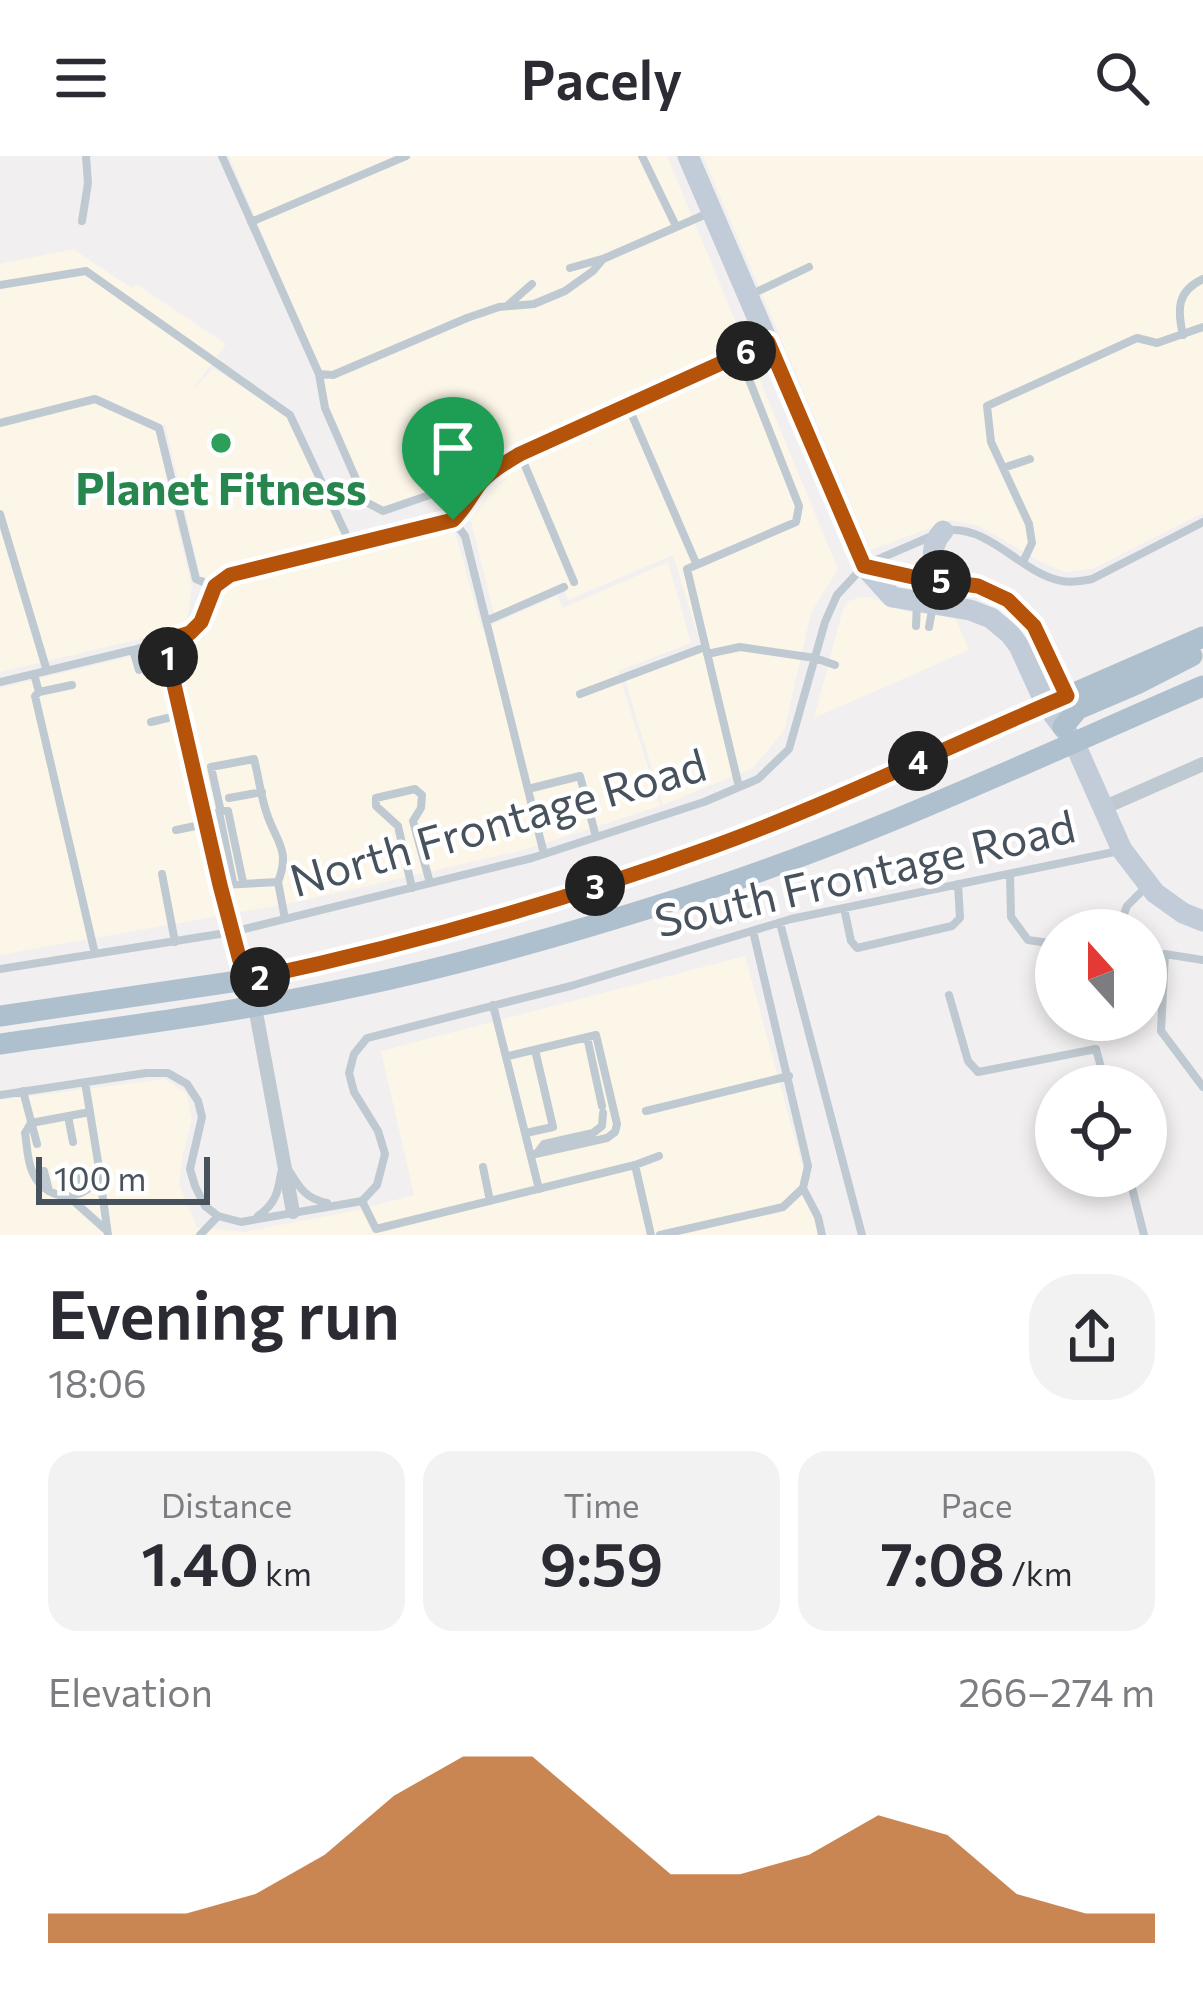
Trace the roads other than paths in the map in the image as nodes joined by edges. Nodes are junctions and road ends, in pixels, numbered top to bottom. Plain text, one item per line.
1 (86, 156) edge
2 (222, 156) edge
3 (406, 156) edge
4 (642, 156) edge
5 (688, 156) edge
6 (712, 212) junction
7 (82, 221) dead end
8 (251, 222) junction
9 (676, 226) junction
10 (603, 259) junction
11 (809, 267) dead end
12 (570, 268) dead end
13 (1203, 279) edge
14 (532, 284) dead end
15 (0, 285) edge
16 (748, 296) junction
17 (507, 306) junction
18 (1203, 327) edge
19 (1183, 335) junction
20 (768, 342) junction
21 (739, 354) junction
22 (319, 374) junction
23 (628, 406) junction
24 (0, 423) edge
25 (520, 454) junction
26 (1030, 459) dead end
27 (1003, 468) junction
28 (0, 514) edge
29 (453, 520) junction
30 (1203, 522) edge
31 (943, 530) junction
32 (351, 545) junction
33 (1023, 562) junction
34 (696, 563) junction
35 (864, 566) junction
36 (947, 581) junction
37 (574, 582) dead end
38 (215, 586) junction
39 (564, 587) dead end
40 (925, 602) junction
41 (487, 622) junction
42 (916, 626) dead end
43 (929, 627) dead end
44 (1203, 637) edge
45 (164, 641) junction
46 (133, 650) junction
47 (1203, 650) edge
48 (706, 651) junction
49 (815, 658) junction
50 (835, 664) dead end
51 (140, 670) dead end
52 (47, 671) junction
53 (34, 674) junction
54 (0, 682) edge
55 (72, 685) dead end
56 (1203, 686) edge
57 (38, 692) junction
58 (580, 694) dead end
59 (1046, 705) junction
60 (182, 714) junction
61 (1069, 720) junction
62 (151, 722) dead end
63 (1203, 764) edge
64 (211, 767) junction
65 (194, 770) junction
66 (739, 788) junction
67 (528, 789) junction
68 (262, 792) junction
69 (229, 798) dead end
70 (1103, 808) junction
71 (215, 815) junction
72 (176, 830) dead end
73 (596, 837) junction
74 (1122, 850) junction
75 (544, 854) junction
76 (162, 874) dead end
77 (1010, 874) junction
78 (278, 882) junction
79 (234, 883) junction
80 (430, 883) junction
81 (958, 884) junction
82 (1149, 885) junction
83 (412, 888) junction
84 (844, 908) junction
85 (1126, 909) edge
86 (285, 919) junction
87 (1203, 921) edge
88 (779, 922) junction
89 (753, 931) junction
90 (232, 932) junction
91 (1035, 941) edge
92 (175, 942) junction
93 (94, 954) junction
94 (1203, 960) edge
95 (0, 969) edge
96 (245, 980) junction
97 (949, 995) dead end
98 (493, 1005) junction
99 (255, 1007) junction
100 (0, 1016) edge
101 (587, 1037) junction
102 (0, 1044) edge
103 (535, 1050) junction
104 (508, 1056) junction
105 (1100, 1065) edge
106 (789, 1076) junction
107 (85, 1082) junction
108 (1203, 1087) edge
109 (22, 1090) junction
110 (0, 1095) edge
111 (646, 1111) dead end
112 (90, 1112) junction
113 (68, 1116) junction
114 (31, 1124) junction
115 (526, 1133) junction
116 (73, 1142) dead end
117 (37, 1144) dead end
118 (534, 1155) junction
119 (659, 1156) dead end
120 (284, 1160) junction
121 (635, 1165) junction
122 (483, 1167) dead end
123 (78, 1169) dead end
124 (44, 1172) dead end
125 (100, 1174) junction
126 (803, 1188) junction
127 (539, 1189) junction
128 (49, 1191) junction
129 (81, 1192) junction
130 (68, 1196) junction
131 (1134, 1197) edge
132 (362, 1201) junction
133 (490, 1201) junction
134 (338, 1205) junction
135 (293, 1212) junction
136 (218, 1216) junction
137 (252, 1220) junction
138 (107, 1233) edge
139 (200, 1235) edge
140 (651, 1235) edge
141 (660, 1235) edge
142 (822, 1235) edge
143 (862, 1235) edge
144 (1144, 1235) edge

1 - 7 lane
2 - 8 lane
3 - 8 lane
4 - 9 lane
5 - 6 street
6 - 9 lane
6 - 16 street
8 - 22 lane
9 - 10 lane
10 - 12 lane
10 - 17 lane
11 - 16 lane
13 - 19 lane
14 - 17 lane
15 - 32 lane
16 - 20 street
17 - 22 lane
18 - 19 lane
19 - 27 lane
20 - 21 lane
20 - 35 street
21 - 23 lane
21 - 34 lane
22 - 29 lane
23 - 25 lane
23 - 34 lane
24 - 38 lane
25 - 29 lane
25 - 37 lane
26 - 27 lane
27 - 33 lane
28 - 52 lane
29 - 32 lane
29 - 41 lane
30 - 33 lane
31 - 33 lane
31 - 35 lane, North Frontage Road
31 - 36 street
32 - 38 lane
34 - 48 lane
35 - 36 street
35 - 40 street
35 - 49 lane, North Frontage Road
36 - 61 street
38 - 45 lane
39 - 41 lane
40 - 42 lane
40 - 43 lane
40 - 59 street
41 - 67 lane
44 - 61 main road
45 - 46 lane
45 - 60 street
46 - 51 lane
46 - 52 lane
47 - 61 main road
48 - 49 lane
48 - 58 lane
48 - 66 lane
49 - 50 lane
49 - 66 lane, North Frontage Road
52 - 53 lane
53 - 54 lane
53 - 57 lane
55 - 57 lane
56 - 61 main road
57 - 93 lane
59 - 61 main road
59 - 96 main road
60 - 62 lane
60 - 65 street
61 - 70 street
61 - 99 main road
63 - 70 street, South Frontage Road
64 - 65 lane
64 - 68 lane
64 - 71 lane
65 - 71 street
66 - 73 lane, North Frontage Road
67 - 73 lane
67 - 75 lane
68 - 69 lane
68 - 78 lane
70 - 74 street
71 - 72 lane
71 - 79 street
71 - 79 lane
73 - 75 lane, North Frontage Road
74 - 77 lane, South Frontage Road
74 - 82 street
75 - 80 lane, North Frontage Road
76 - 92 lane
77 - 81 lane, South Frontage Road
77 - 91 lane
78 - 79 lane
78 - 86 lane
79 - 90 street
80 - 83 lane, North Frontage Road
80 - 83 lane
81 - 84 lane, South Frontage Road
81 - 84 lane
82 - 85 lane
82 - 87 street
83 - 86 lane, North Frontage Road
84 - 88 lane, South Frontage Road
86 - 90 lane, North Frontage Road
88 - 89 lane, South Frontage Road
88 - 143 lane
89 - 98 lane, South Frontage Road
89 - 106 lane
90 - 92 lane, North Frontage Road
90 - 96 street
92 - 93 lane, North Frontage Road
93 - 95 lane, North Frontage Road
94 - 108 lane
96 - 99 street
96 - 100 main road
97 - 105 lane
98 - 104 lane
98 - 132 lane, South Frontage Road
99 - 102 main road
99 - 120 street
101 - 103 lane
101 - 118 lane
101 - 118 lane
103 - 104 lane
103 - 115 lane
104 - 115 lane
106 - 111 lane
106 - 126 lane
107 - 109 lane
107 - 112 lane
107 - 136 lane
109 - 110 lane
109 - 114 lane
112 - 113 lane
112 - 125 lane
113 - 114 lane
113 - 116 lane
114 - 117 lane
114 - 128 lane
115 - 118 lane
118 - 127 lane
119 - 121 lane
120 - 134 lane
120 - 135 street
120 - 137 lane
121 - 127 lane
121 - 140 lane
122 - 133 lane
123 - 129 lane
124 - 128 lane
125 - 129 lane
125 - 138 lane
126 - 141 lane
126 - 142 lane
127 - 133 lane
128 - 130 lane
129 - 130 lane
130 - 138 lane
131 - 144 lane
132 - 133 lane
132 - 134 lane
134 - 135 lane
135 - 137 lane
136 - 137 lane
136 - 139 lane

